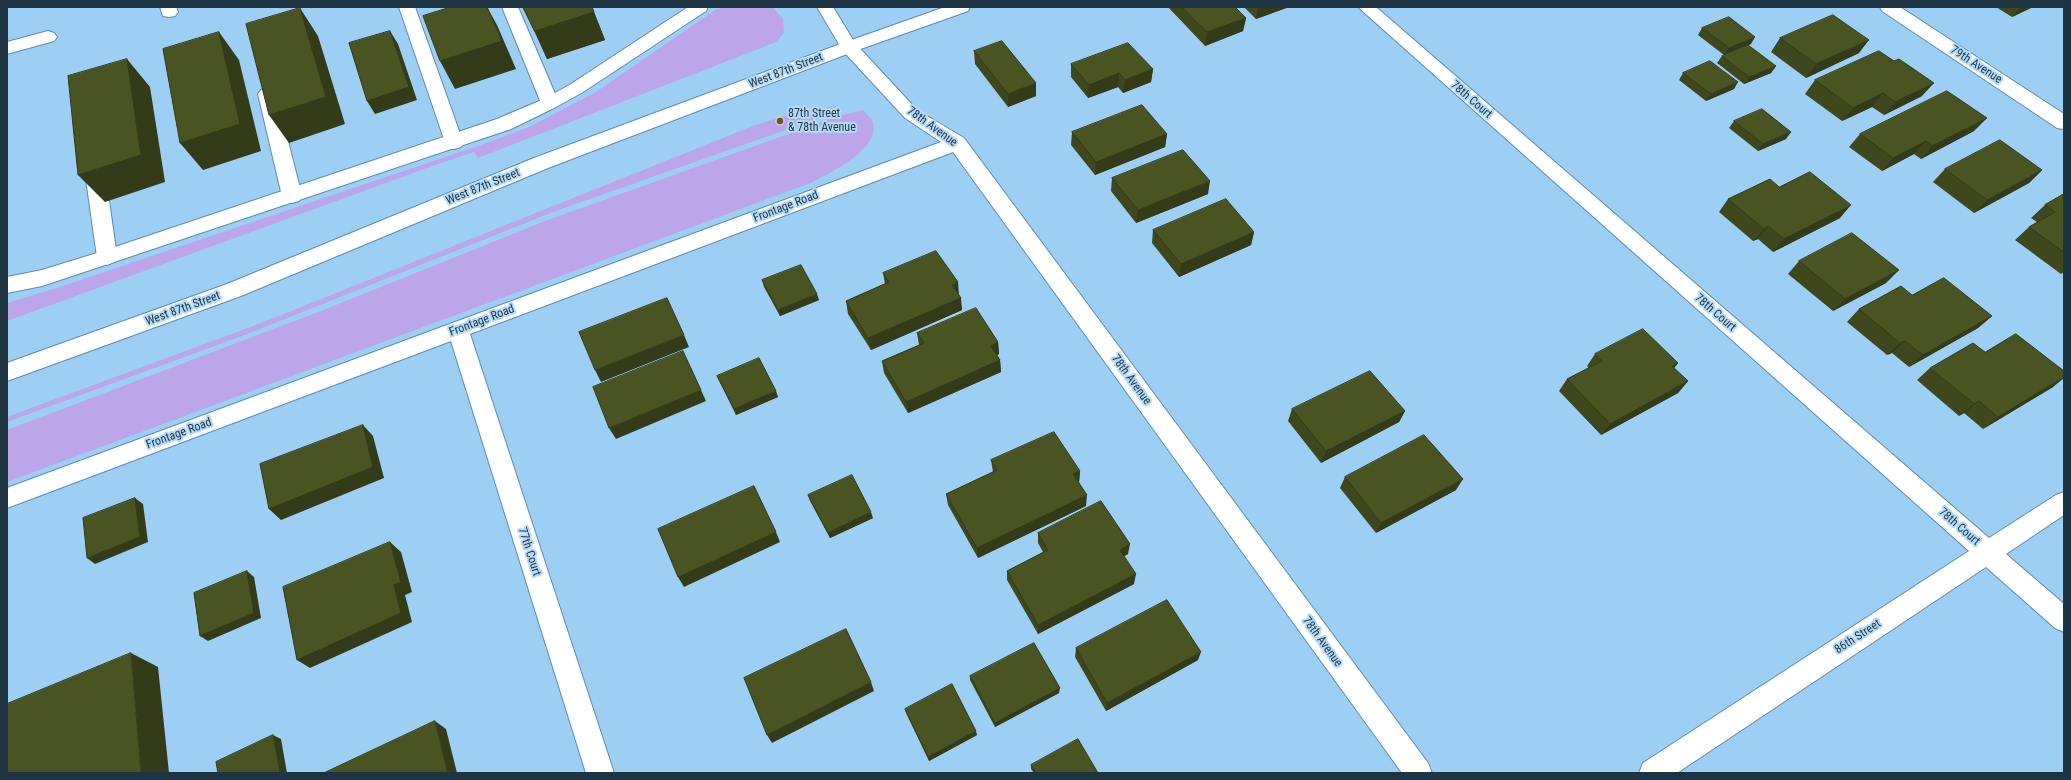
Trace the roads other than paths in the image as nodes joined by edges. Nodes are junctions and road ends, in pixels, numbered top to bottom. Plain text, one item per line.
1 (407, 7) edge
2 (510, 7) edge
3 (700, 7) edge
4 (825, 7) edge
5 (962, 7) edge
6 (1888, 7) edge
7 (1371, 8) edge
8 (48, 37) dead end
9 (849, 47) junction
10 (7, 48) edge
11 (263, 77) edge
12 (550, 103) junction
13 (2064, 123) edge
14 (454, 142) junction
15 (957, 143) junction
16 (91, 147) edge
17 (292, 196) junction
18 (107, 257) junction
19 (7, 286) edge
20 (458, 330) junction
21 (7, 372) edge
22 (7, 498) edge
23 (2064, 502) edge
24 (1988, 552) junction
25 (2064, 620) edge
26 (600, 773) edge
27 (1418, 773) edge
28 (1653, 773) edge

1 - 14 street
2 - 12 street
3 - 12 street
4 - 9 street, 78th Avenue
5 - 9 street, West 87th Street
6 - 13 street, 79th Avenue
7 - 24 street, 78th Court
8 - 10 street
9 - 15 street, 78th Avenue
9 - 21 street, West 87th Street
11 - 17 street
12 - 14 street
14 - 17 street
15 - 20 street, Frontage Road
15 - 27 street, 78th Avenue
16 - 18 street
17 - 18 street
18 - 19 street
20 - 22 street, Frontage Road
20 - 26 street, 77th Court
23 - 24 street, 86th Street
24 - 25 street, 78th Court
24 - 28 street, 86th Street

